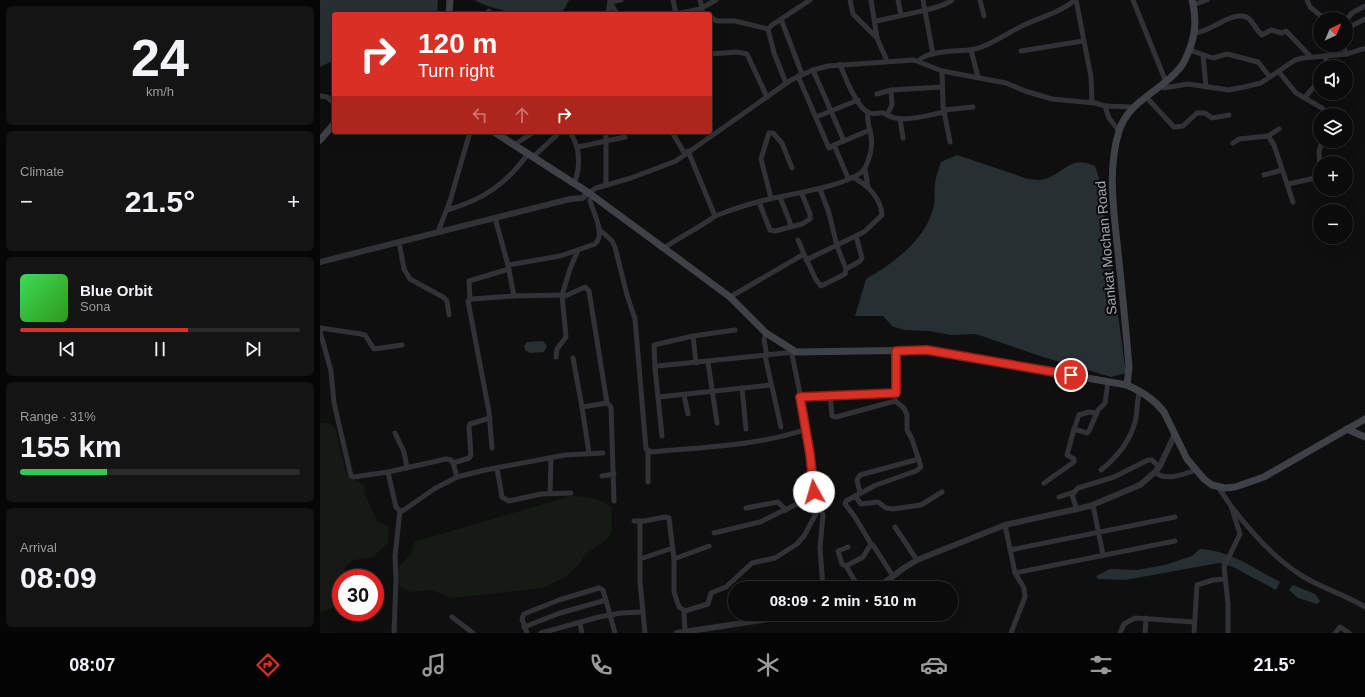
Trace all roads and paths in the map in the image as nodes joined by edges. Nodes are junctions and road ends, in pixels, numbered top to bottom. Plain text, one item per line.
1 (450, 0) edge
2 (621, 0) edge
3 (673, 0) edge
4 (700, 0) edge
5 (716, 0) edge
6 (810, 0) edge
7 (850, 0) edge
8 (871, 0) edge
9 (898, 0) edge
10 (923, 0) edge
11 (952, 0) edge
12 (980, 0) edge
13 (1075, 0) edge
14 (1133, 0) edge
15 (1207, 0) edge
16 (1307, 0) edge
17 (1363, 0) edge
18 (610, 1) edge
19 (1192, 3) edge
20 (1365, 5) edge
21 (701, 9) junction
22 (925, 10) junction
23 (449, 12) edge
24 (608, 12) edge
25 (616, 12) edge
26 (676, 12) edge
27 (686, 12) edge
28 (703, 12) edge
29 (1316, 12) edge
30 (1353, 12) edge
31 (901, 16) junction
32 (984, 16) dead end
33 (712, 18) edge
34 (781, 19) junction
35 (1365, 19) edge
36 (876, 21) junction
37 (1353, 25) edge
38 (768, 29) junction
39 (1194, 33) junction
40 (877, 38) junction
41 (1083, 41) junction
42 (1365, 48) edge
43 (971, 50) junction
44 (1189, 50) junction
45 (1021, 52) dead end
46 (712, 54) edge
47 (934, 54) junction
48 (1347, 54) joint
49 (1203, 55) junction
50 (1325, 56) junction
51 (1312, 57) junction
52 (1326, 60) edge
53 (887, 61) junction
54 (919, 61) junction
55 (840, 64) junction
56 (813, 70) junction
57 (942, 71) junction
58 (1279, 72) junction
59 (800, 75) junction
60 (978, 77) junction
61 (1270, 77) junction
62 (786, 83) junction
63 (1164, 84) junction
64 (942, 87) junction
65 (1206, 87) junction
66 (1313, 88) edge
67 (891, 90) junction
68 (877, 94) dead end
69 (320, 96) edge
70 (767, 96) junction
71 (1146, 97) junction
72 (1305, 97) junction
73 (858, 100) junction
74 (332, 101) edge
75 (1092, 102) junction
76 (1105, 106) junction
77 (973, 108) dead end
78 (1322, 108) edge
79 (1130, 110) junction
80 (831, 111) junction
81 (944, 111) junction
82 (868, 112) junction
83 (887, 115) junction
84 (1229, 115) dead end
85 (816, 117) junction
86 (900, 119) junction
87 (332, 126) edge
88 (1279, 129) dead end
89 (870, 130) junction
90 (1119, 131) junction
91 (469, 134) edge
92 (497, 134) edge
93 (531, 134) edge
94 (558, 134) edge
95 (571, 134) edge
96 (606, 134) edge
97 (673, 134) edge
98 (1268, 136) junction
99 (625, 137) dead end
100 (902, 138) dead end
101 (320, 140) edge
102 (844, 141) junction
103 (606, 142) junction
104 (950, 142) dead end
105 (1233, 143) dead end
106 (514, 145) junction
107 (834, 145) junction
108 (578, 147) junction
109 (686, 153) junction
110 (531, 156) junction
111 (792, 168) dead end
112 (865, 169) junction
113 (1282, 170) junction
114 (1264, 175) dead end
115 (850, 178) junction
116 (1313, 179) edge
117 (574, 184) junction
118 (1288, 184) junction
119 (606, 185) junction
120 (868, 188) junction
121 (820, 189) junction
122 (802, 194) junction
123 (591, 197) junction
124 (780, 197) junction
125 (771, 198) junction
126 (758, 202) junction
127 (1293, 202) dead end
128 (447, 210) junction
129 (715, 216) junction
130 (495, 218) junction
131 (791, 225) junction
132 (599, 229) junction
133 (438, 232) junction
134 (856, 236) junction
135 (798, 240) dead end
136 (399, 242) junction
137 (837, 246) junction
138 (664, 248) junction
139 (578, 250) junction
140 (804, 254) junction
141 (806, 260) junction
142 (320, 262) edge
143 (508, 267) junction
144 (846, 269) junction
145 (514, 296) junction
146 (563, 296) junction
147 (730, 297) junction
148 (470, 299) junction
149 (449, 315) dead end
150 (320, 329) edge
151 (735, 330) dead end
152 (766, 333) junction
153 (693, 336) junction
154 (402, 345) dead end
155 (896, 351) junction
156 (794, 353) junction
157 (766, 356) junction
158 (556, 357) dead end
159 (573, 358) dead end
160 (708, 362) junction
161 (696, 363) junction
162 (655, 368) junction
163 (1108, 382) junction
164 (771, 385) junction
165 (1128, 385) junction
166 (742, 388) junction
167 (1140, 391) junction
168 (712, 392) junction
169 (896, 393) junction
170 (684, 395) junction
171 (830, 396) junction
172 (659, 397) junction
173 (800, 397) junction
174 (895, 401) junction
175 (607, 402) junction
176 (582, 407) junction
177 (1097, 413) junction
178 (688, 414) dead end
179 (490, 418) junction
180 (1365, 419) edge
181 (717, 423) dead end
182 (782, 427) dead end
183 (746, 429) dead end
184 (807, 429) junction
185 (1347, 429) junction
186 (1074, 430) junction
187 (396, 433) dead end
188 (1175, 434) junction
189 (662, 436) dead end
190 (1365, 437) edge
191 (492, 448) dead end
192 (648, 450) junction
193 (589, 453) junction
194 (603, 453) dead end
195 (551, 459) junction
196 (919, 459) junction
197 (453, 463) junction
198 (407, 468) junction
199 (496, 468) junction
200 (1101, 470) dead end
201 (1157, 470) junction
202 (1196, 470) junction
203 (388, 472) junction
204 (614, 474) junction
205 (602, 476) dead end
206 (457, 477) junction
207 (648, 482) dead end
208 (1044, 483) dead end
209 (1218, 487) junction
210 (942, 492) dead end
211 (1074, 492) junction
212 (550, 493) junction
213 (571, 493) dead end
214 (857, 494) junction
215 (1059, 496) dead end
216 (614, 501) dead end
217 (1093, 505) junction
218 (1231, 506) junction
219 (746, 508) dead end
220 (818, 508) junction
221 (786, 510) junction
222 (1077, 510) junction
223 (400, 511) junction
224 (1175, 517) dead end
225 (634, 521) dead end
226 (640, 521) junction
227 (1005, 525) junction
228 (895, 527) dead end
229 (1099, 532) junction
230 (714, 533) dead end
231 (1175, 541) dead end
232 (871, 544) junction
233 (709, 546) dead end
234 (848, 547) dead end
235 (673, 548) junction
236 (1010, 550) junction
237 (1103, 555) junction
238 (674, 559) junction
239 (640, 560) junction
240 (917, 560) junction
241 (846, 566) junction
242 (1015, 573) junction
243 (893, 576) junction
244 (1225, 579) junction
245 (823, 581) edge
246 (855, 581) edge
247 (886, 581) edge
248 (606, 600) junction
249 (1363, 606) edge
250 (685, 611) junction
251 (642, 612) junction
252 (611, 616) junction
253 (452, 617) dead end
254 (1146, 618) junction
255 (753, 621) edge
256 (1194, 622) junction
257 (580, 624) junction
258 (524, 627) junction
259 (685, 630) junction
260 (553, 631) edge
261 (394, 633) edge
262 (472, 633) edge
263 (527, 633) edge
264 (541, 633) edge
265 (582, 633) edge
266 (615, 633) edge
267 (645, 633) edge
268 (677, 633) edge
269 (1012, 633) edge
270 (1120, 633) edge
271 (1145, 633) edge
272 (1194, 633) edge
273 (1228, 633) edge
274 (1335, 633) edge
275 (1349, 633) edge

1 - 23 main road
2 - 18 street
3 - 26 street
4 - 21 street
5 - 21 street
6 - 34 street
7 - 40 street
8 - 36 street
9 - 31 street
10 - 22 street
11 - 22 street
12 - 32 street
13 - 41 street
13 - 43 street
14 - 63 street
15 - 19 street
16 - 29 street
17 - 20 street
18 - 24 street
18 - 25 street
19 - 39 main road
20 - 30 street
21 - 27 street
21 - 28 street
22 - 31 street
22 - 47 street
31 - 36 street
33 - 38 street
34 - 38 street
34 - 59 street
35 - 37 street
36 - 40 street
38 - 62 street
39 - 44 main road
39 - 51 street
40 - 53 street
41 - 45 street
41 - 75 street
42 - 48 street
43 - 47 street
43 - 60 street
44 - 49 street
44 - 63 main road
46 - 70 street
47 - 54 street
48 - 50 street
49 - 61 street
49 - 65 street
50 - 51 street
50 - 52 street
51 - 58 street
53 - 54 street
53 - 55 street
54 - 57 street
55 - 56 street
55 - 73 street
56 - 59 street
56 - 80 street
57 - 60 street
57 - 64 street
58 - 61 street
58 - 72 street
59 - 62 street
59 - 85 street
60 - 75 street
61 - 65 street
62 - 70 street
63 - 65 street
63 - 71 main road
64 - 67 street
64 - 81 street
66 - 72 street
67 - 68 street
67 - 83 street
69 - 74 street
70 - 109 street
71 - 79 main road
71 - 84 street
72 - 78 street
73 - 80 street
73 - 82 street
75 - 76 street
76 - 79 street
76 - 90 street
77 - 81 street
79 - 90 main road, Sankat Mochan Road
80 - 85 street
80 - 102 street
81 - 86 street
81 - 104 street
82 - 83 street
82 - 89 street
83 - 86 street
85 - 107 street
86 - 100 street
87 - 101 main road
88 - 98 street
89 - 102 street
89 - 112 street
90 - 165 main road, Sankat Mochan Road
91 - 128 street
92 - 106 main road
93 - 106 street
94 - 110 street
95 - 108 street
96 - 103 street
97 - 109 street
98 - 105 street
98 - 113 street
99 - 103 street
102 - 107 street
103 - 108 street
103 - 119 street
106 - 110 main road
107 - 115 street
108 - 117 street
109 - 119 street
109 - 129 street
110 - 117 main road
110 - 128 street
111 - 125 street
112 - 115 street
112 - 120 street
113 - 114 street
113 - 118 street
115 - 120 street
115 - 121 street
116 - 118 street
117 - 123 main road
118 - 127 street
119 - 123 street
120 - 134 street
121 - 122 street
121 - 137 street
122 - 124 street
122 - 131 street
123 - 130 street
123 - 132 street
123 - 138 main road
124 - 125 street
124 - 131 street
125 - 126 street
126 - 129 street
126 - 131 street
128 - 133 street
129 - 138 street
130 - 133 street
130 - 143 street
132 - 139 street
132 - 192 street
133 - 136 street
134 - 137 street
134 - 144 street
135 - 140 street
136 - 142 street
136 - 149 street
137 - 141 street
137 - 144 street
138 - 147 main road
139 - 143 street
139 - 146 street
140 - 141 street
140 - 147 street
141 - 144 street
143 - 145 street
143 - 148 street
145 - 146 street
145 - 148 street
146 - 158 street
146 - 175 street
147 - 152 main road
148 - 179 street
150 - 154 street
150 - 203 street
151 - 153 street
152 - 156 main road
152 - 157 street
153 - 161 street
153 - 162 street
155 - 156 main road
155 - 163 main road
155 - 169 street
156 - 157 street
156 - 173 street
157 - 160 street
157 - 164 street
159 - 176 street
160 - 161 street
160 - 168 street
161 - 162 street
162 - 172 street
163 - 165 main road
163 - 177 street
164 - 166 street
164 - 182 street
165 - 167 main road
166 - 168 street
166 - 183 street
167 - 188 main road
167 - 200 street
168 - 170 street
168 - 181 street
169 - 171 street
169 - 174 street
170 - 172 street
170 - 178 street
171 - 173 street
171 - 174 street
172 - 189 street
173 - 184 street
174 - 196 street
175 - 176 street
175 - 204 street
176 - 193 street
177 - 186 street
177 - 186 street
179 - 191 street
179 - 197 street
180 - 185 main road
184 - 192 street
184 - 220 street
185 - 190 main road
185 - 209 main road
186 - 208 street
187 - 198 street
188 - 201 street
188 - 202 main road
192 - 207 street
193 - 194 street
193 - 195 street
195 - 199 street
195 - 212 street
196 - 214 street
196 - 214 street
197 - 198 street
197 - 206 street
198 - 203 street
199 - 206 street
199 - 212 street
201 - 202 street
201 - 211 street
201 - 217 street
202 - 209 main road
203 - 223 street
204 - 205 street
204 - 216 street
206 - 223 street
209 - 218 street
210 - 214 street
211 - 215 street
211 - 222 street
212 - 213 street
214 - 232 street
217 - 222 street
217 - 229 street
218 - 244 street
218 - 249 street
219 - 221 street
220 - 221 street
220 - 245 street
220 - 250 street
221 - 230 street
222 - 227 street
223 - 261 street
224 - 229 street
225 - 226 street
226 - 235 street
226 - 239 street
227 - 236 street
227 - 240 street
228 - 240 street
229 - 236 street
229 - 237 street
231 - 237 street
232 - 241 street
232 - 243 street
233 - 238 street
234 - 241 street
235 - 238 street
235 - 239 street
236 - 242 street
237 - 242 street
238 - 250 street
239 - 251 street
240 - 243 street
241 - 246 street
242 - 269 street
243 - 247 street
244 - 256 street
244 - 273 street
248 - 252 street
248 - 258 street
248 - 258 street
250 - 259 street
251 - 252 street
251 - 267 street
252 - 257 street
252 - 266 street
253 - 262 street
254 - 256 street
254 - 270 street
254 - 271 street
255 - 259 street
256 - 272 street
257 - 260 street
257 - 265 street
258 - 263 street
259 - 268 street
260 - 264 street
274 - 275 street

